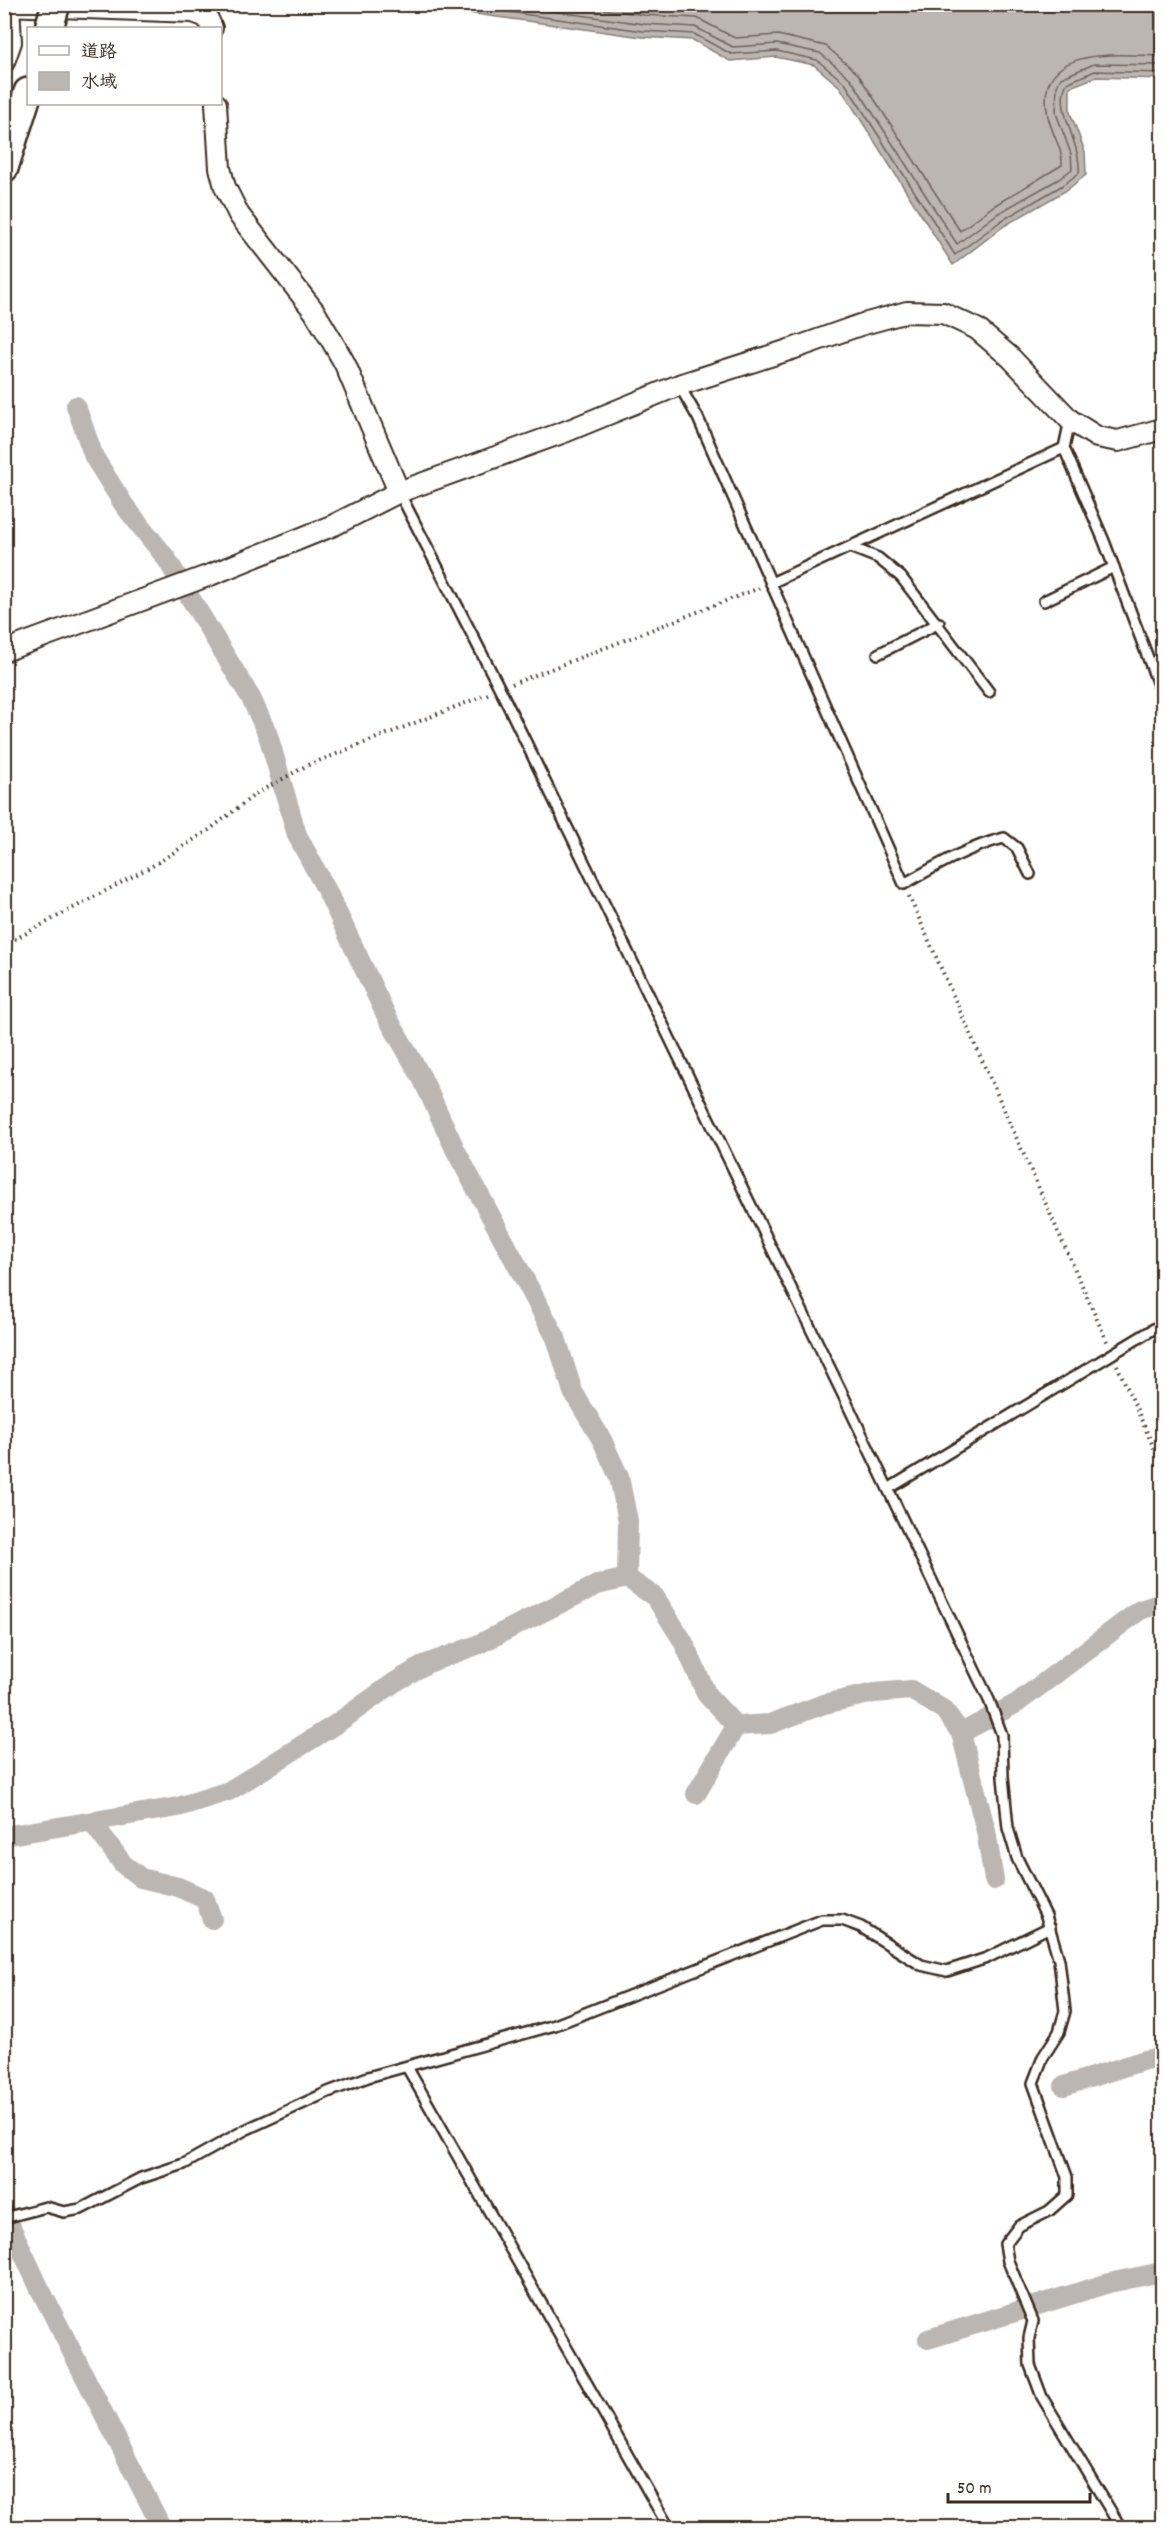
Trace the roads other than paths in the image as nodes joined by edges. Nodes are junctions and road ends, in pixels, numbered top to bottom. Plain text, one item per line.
1 (56, 4) edge
2 (4, 5) edge
3 (9, 5) edge
4 (49, 27) edge
5 (212, 27) edge
6 (4, 62) edge
7 (27, 95) edge
8 (216, 105) edge
9 (4, 168) edge
10 (679, 385) junction
11 (1070, 420) junction
12 (1162, 429) edge
13 (1064, 448) junction
14 (399, 492) junction
15 (850, 547) junction
16 (1114, 567) junction
17 (771, 583) junction
18 (1044, 600) dead end
19 (939, 623) junction
20 (4, 651) edge
21 (878, 654) dead end
22 (988, 692) dead end
23 (1162, 695) edge
24 (1030, 874) dead end
25 (1162, 1324) edge
26 (888, 1489) junction
27 (1050, 1927) junction
28 (407, 2067) junction
29 (4, 2218) edge
30 (669, 2528) edge
31 (1121, 2528) edge

1 - 4 main road, bridge
2 - 3 street
3 - 5 street
3 - 6 street
7 - 9 main road
8 - 14 street
10 - 11 street
10 - 14 street
10 - 17 lane
11 - 12 street
11 - 13 lane
13 - 15 lane
13 - 16 lane
14 - 20 street
14 - 26 lane
15 - 17 lane
15 - 19 lane
16 - 18 lane
16 - 23 lane
17 - 24 lane
19 - 21 lane
19 - 22 lane
25 - 26 lane
26 - 27 lane
27 - 28 lane
27 - 31 lane
28 - 29 lane
28 - 30 lane

